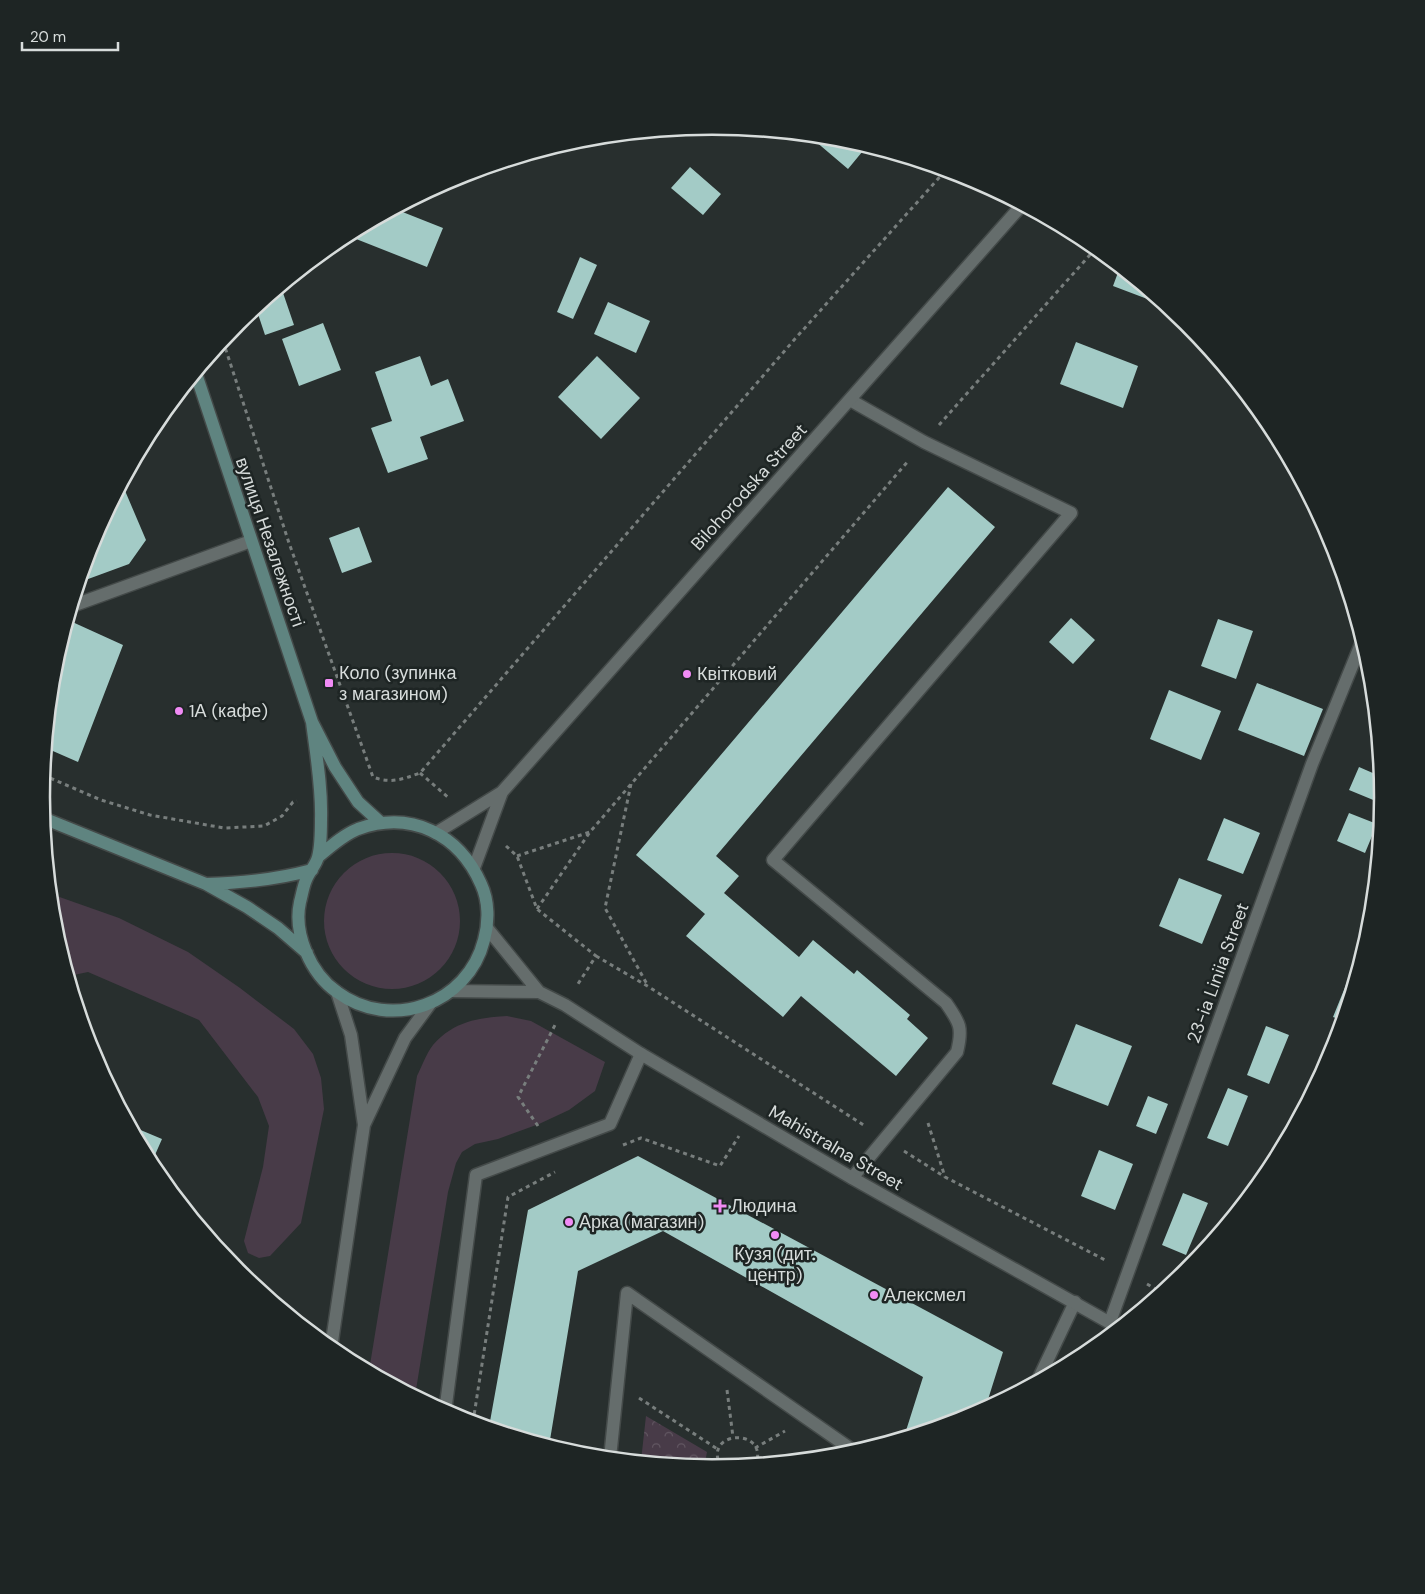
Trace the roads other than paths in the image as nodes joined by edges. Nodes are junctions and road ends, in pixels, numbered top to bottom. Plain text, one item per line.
1 (1018, 209) edge
2 (198, 380) edge
3 (850, 400) junction
4 (251, 541) junction
5 (79, 603) edge
6 (1358, 651) edge
7 (312, 722) junction
8 (502, 792) junction
9 (51, 821) edge
10 (381, 823) junction
11 (436, 833) junction
12 (318, 857) junction
13 (474, 868) junction
14 (312, 870) junction
15 (206, 884) junction
16 (487, 928) junction
17 (307, 953) junction
18 (452, 991) junction
19 (337, 992) junction
20 (539, 992) junction
21 (430, 1004) junction
22 (641, 1054) junction
23 (364, 1125) junction
24 (852, 1178) junction
25 (1075, 1302) junction
26 (1116, 1323) edge
27 (1114, 1324) edge
28 (332, 1340) edge
29 (1042, 1372) edge
30 (446, 1403) edge
31 (846, 1446) edge
32 (611, 1452) edge

1 - 3 street, Bilohorodska Street
2 - 4 main road, вулиця Незалежності
3 - 8 street, Bilohorodska Street
3 - 24 street
4 - 5 street
4 - 7 main road, вулиця Незалежності
6 - 26 street, 23-ia Liniia Street
7 - 10 main road
7 - 12 main road
8 - 11 street
8 - 13 street
9 - 15 main road
10 - 11 main road
10 - 12 main road
11 - 13 main road
12 - 14 main road
13 - 16 main road
14 - 15 main road
14 - 17 main road
15 - 17 main road
16 - 18 main road
16 - 20 street
17 - 19 main road
18 - 20 street
18 - 21 main road
19 - 21 main road
19 - 23 street
20 - 22 street, Mahistralna Street
21 - 23 street
22 - 24 street, Mahistralna Street
22 - 30 street
23 - 28 street
24 - 25 street, Mahistralna Street
25 - 27 street, Mahistralna Street
25 - 29 street
31 - 32 street

